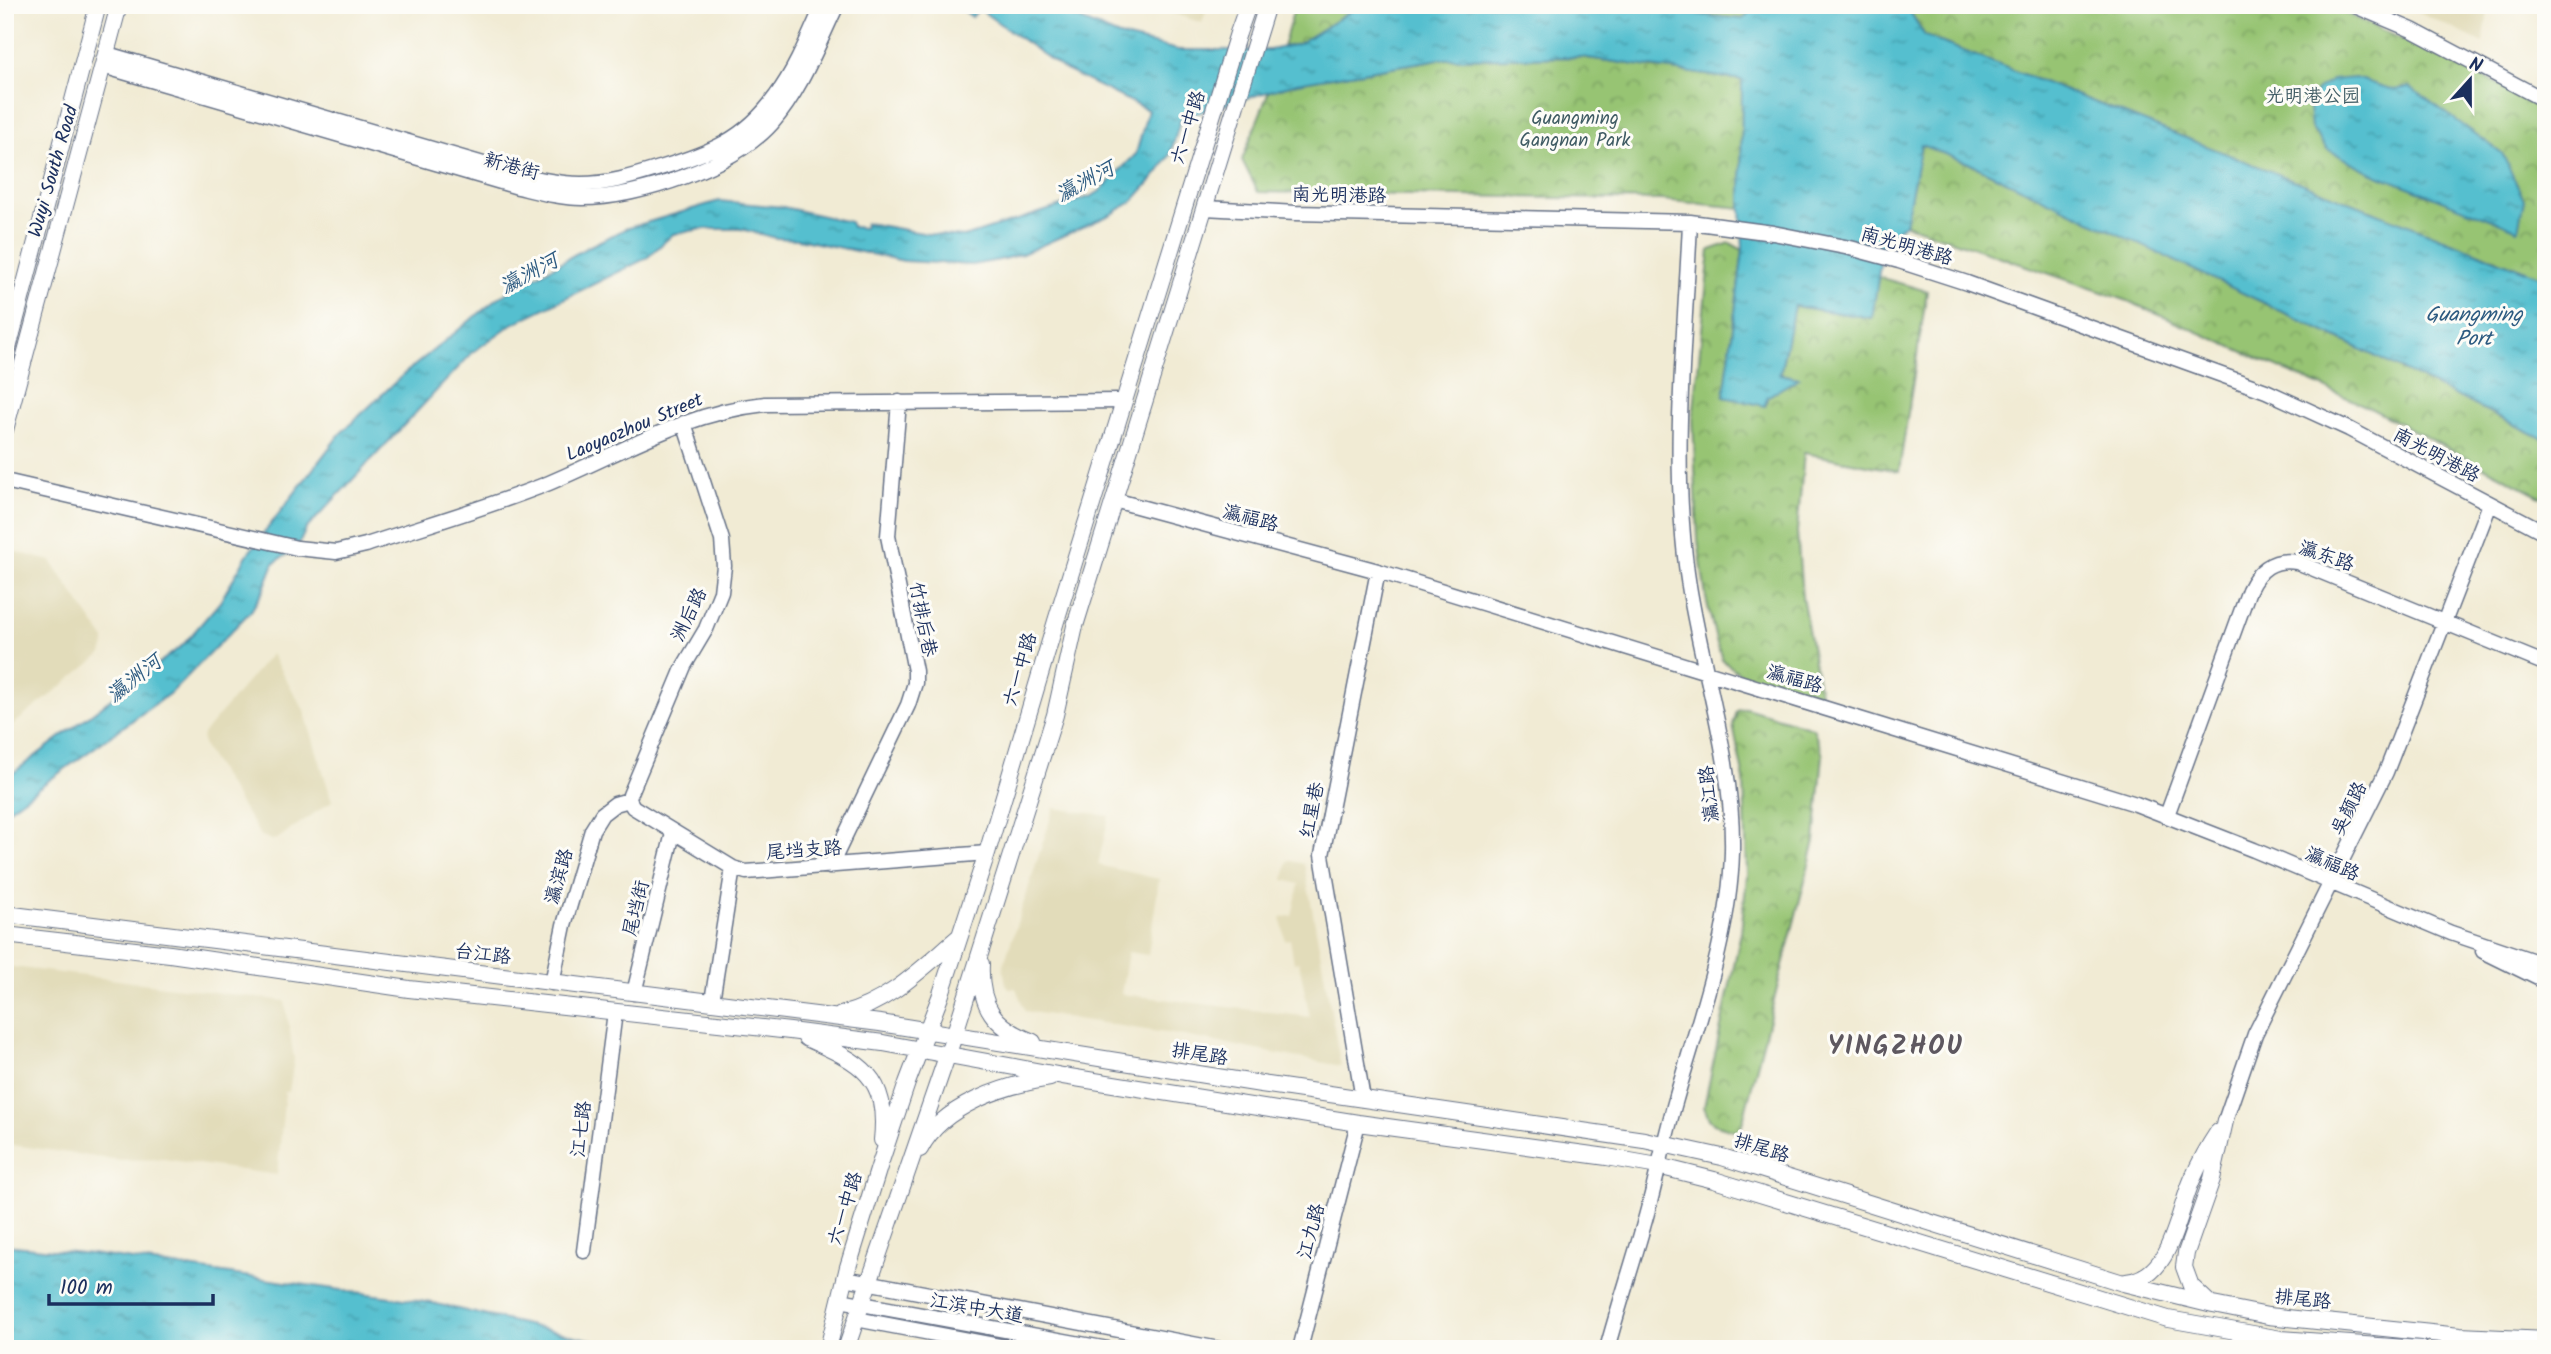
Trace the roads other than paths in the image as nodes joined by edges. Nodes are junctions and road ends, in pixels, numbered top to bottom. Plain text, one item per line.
1 (98, 5) edge
2 (119, 5) edge
3 (823, 5) edge
4 (837, 5) edge
5 (1248, 5) edge
6 (1267, 5) edge
7 (2354, 5) edge
8 (105, 60) junction
9 (2546, 101) edge
10 (1205, 208) junction
11 (1690, 222) junction
12 (8, 340) edge
13 (5, 360) edge
14 (1124, 401) junction
15 (899, 402) junction
16 (684, 423) junction
17 (5, 430) edge
18 (5, 481) edge
19 (1114, 500) junction
20 (2490, 504) junction
21 (2546, 533) edge
22 (1378, 571) junction
23 (2445, 623) junction
24 (2546, 664) edge
25 (1707, 674) junction
26 (629, 800) junction
27 (2167, 815) junction
28 (673, 833) junction
29 (987, 853) junction
30 (830, 867) junction
31 (733, 868) junction
32 (2332, 883) junction
33 (5, 914) edge
34 (2451, 933) junction
35 (5, 934) edge
36 (960, 936) junction
37 (982, 946) junction
38 (2546, 965) edge
39 (2546, 982) edge
40 (552, 983) junction
41 (634, 993) junction
42 (712, 1000) junction
43 (615, 1012) junction
44 (822, 1015) junction
45 (790, 1031) junction
46 (927, 1031) junction
47 (954, 1036) junction
48 (919, 1049) junction
49 (948, 1053) junction
50 (1068, 1054) junction
51 (1063, 1076) junction
52 (1363, 1099) junction
53 (2225, 1121) junction
54 (1358, 1123) junction
55 (1663, 1143) junction
56 (1658, 1166) junction
57 (879, 1167) junction
58 (907, 1176) junction
59 (2177, 1223) junction
60 (2194, 1230) junction
61 (584, 1251) dead end
62 (871, 1275) junction
63 (845, 1278) junction
64 (2123, 1283) junction
65 (840, 1300) junction
66 (2213, 1305) junction
67 (858, 1312) junction
68 (2546, 1340) edge
69 (829, 1346) edge
70 (2372, 1347) edge
71 (846, 1349) edge
72 (1015, 1349) edge
73 (1108, 1349) edge
74 (1219, 1349) edge
75 (1300, 1349) edge
76 (1607, 1349) edge
77 (2420, 1349) edge

1 - 12 main road, Wuyi South Road
2 - 8 main road, Wuyi South Road
3 - 8 street, 新港街
4 - 8 street, 新港街
5 - 14 main road, 六一中路, bridge
6 - 10 main road
7 - 9 street
8 - 17 main road, Wuyi South Road
10 - 11 street, 南光明港路
10 - 19 main road
11 - 20 street, 南光明港路
11 - 25 street, 瀛江路
12 - 13 main road, Wuyi South Road
14 - 15 street, Laoyaozhou Street
14 - 29 main road, 六一中路
15 - 16 street, Laoyaozhou Street
15 - 30 street, 竹排后巷
16 - 18 street, Laoyaozhou Street
16 - 26 street, 洲后路
19 - 22 street, 瀛福路
19 - 37 main road
20 - 21 street, 南光明港路
20 - 23 street, 吴颜路
22 - 25 street, 瀛福路
22 - 52 street, 红星巷
23 - 24 street, 瀛东路
23 - 27 street, 瀛东路
23 - 32 street, 吴颜路
25 - 27 street, 瀛福路
25 - 55 street, 瀛江路
26 - 28 street, 尾垱支路
26 - 40 street, 瀛滨路
27 - 32 street, 瀛福路
28 - 31 street, 尾垱支路
28 - 41 street, 尾垱街
29 - 30 street, 尾垱支路
29 - 36 main road, 六一中路
30 - 31 street, 尾垱支路
31 - 42 street
32 - 34 street, 瀛福路
32 - 53 street, 吴颜路
33 - 40 main road, 台江路
34 - 38 street
34 - 39 street
35 - 43 main road
36 - 44 main road
36 - 46 main road, 六一中路
37 - 47 main road
37 - 50 main road
40 - 41 main road, 台江路
41 - 42 main road, 台江路
42 - 44 main road, 台江路
43 - 45 main road
43 - 61 street, 江七路
44 - 46 main road, 台江路
45 - 48 main road
45 - 57 main road
46 - 47 main road, 台江路
46 - 48 main road, 六一中路
47 - 49 main road
47 - 50 main road, 排尾路
48 - 49 main road
48 - 57 main road, 六一中路
49 - 51 main road
49 - 58 main road
50 - 52 main road, 排尾路
51 - 54 main road
51 - 58 main road
52 - 55 main road, 排尾路
53 - 59 main road
53 - 60 main road
54 - 56 main road
54 - 75 street, 江九路
55 - 56 street, 瀛江路
55 - 64 main road, 排尾路
56 - 70 main road
56 - 76 street, 瀛江路
57 - 63 main road, 六一中路
58 - 62 main road
59 - 60 main road
59 - 64 main road
60 - 66 main road
62 - 63 street
62 - 67 main road
62 - 74 street
63 - 65 main road, 六一中路
64 - 66 main road, 排尾路
65 - 67 street, 江滨中大道
65 - 69 main road, 六一中路
66 - 68 main road, 排尾路
67 - 71 main road
67 - 72 street, 江滨中大道
67 - 73 street, 江滨中大道
70 - 77 main road

